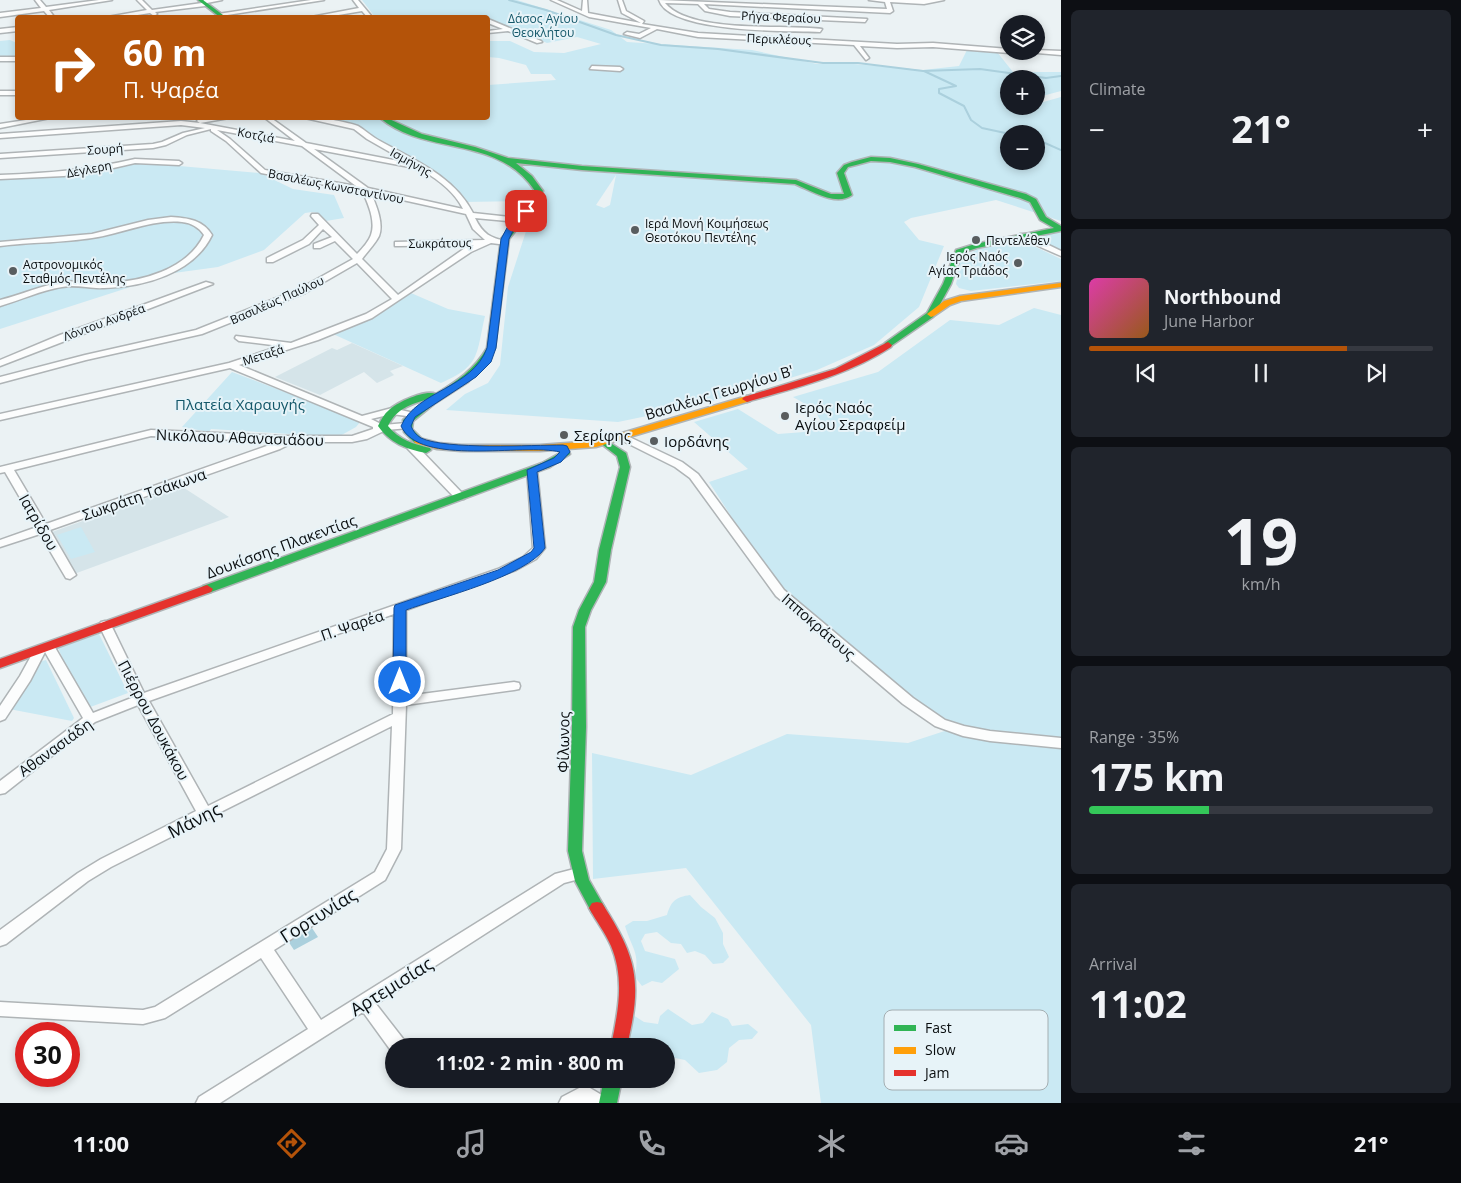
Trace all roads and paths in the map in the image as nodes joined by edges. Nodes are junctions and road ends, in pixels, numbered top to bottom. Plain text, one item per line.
1 (37, 0) edge
2 (110, 0) edge
3 (139, 0) edge
4 (220, 0) edge
5 (322, 0) edge
6 (355, 0) edge
7 (554, 0) edge
8 (585, 0) edge
9 (620, 0) edge
10 (763, 0) edge
11 (871, 0) edge
12 (884, 0) edge
13 (942, 0) edge
14 (300, 1) edge
15 (661, 1) edge
16 (203, 2) edge
17 (703, 2) edge
18 (310, 7) dead end
19 (750, 8) junction
20 (45, 9) junction
21 (363, 9) junction
22 (151, 11) junction
23 (317, 11) dead end
24 (585, 14) junction
25 (0, 15) edge
26 (50, 15) edge
27 (124, 15) edge
28 (154, 15) edge
29 (222, 15) edge
30 (228, 15) edge
31 (324, 15) edge
32 (331, 15) edge
33 (368, 15) edge
34 (865, 20) dead end
35 (490, 22) edge
36 (749, 27) junction
37 (655, 28) junction
38 (15, 30) edge
39 (508, 30) junction
40 (820, 30) dead end
41 (0, 32) edge
42 (490, 32) edge
43 (627, 34) dead end
44 (747, 38) junction
45 (539, 42) dead end
46 (856, 44) junction
47 (746, 48) dead end
48 (1000, 50) edge
49 (1045, 52) edge
50 (1061, 53) edge
51 (866, 58) dead end
52 (0, 59) edge
53 (15, 59) edge
54 (592, 68) dead end
55 (620, 69) dead end
56 (0, 93) edge
57 (15, 93) edge
58 (35, 120) edge
59 (208, 120) edge
60 (271, 120) edge
61 (318, 120) edge
62 (387, 120) edge
63 (181, 123) junction
64 (190, 124) junction
65 (0, 126) edge
66 (208, 129) junction
67 (0, 136) edge
68 (304, 144) junction
69 (0, 156) edge
70 (506, 159) junction
71 (178, 163) dead end
72 (420, 167) junction
73 (0, 177) edge
74 (366, 190) junction
75 (469, 214) junction
76 (315, 216) dead end
77 (518, 220) junction
78 (324, 224) junction
79 (1061, 229) edge
80 (1023, 236) junction
81 (336, 238) junction
82 (486, 242) junction
83 (504, 243) junction
84 (0, 244) edge
85 (398, 244) dead end
86 (316, 246) dead end
87 (1061, 254) edge
88 (358, 259) junction
89 (270, 260) dead end
90 (209, 284) dead end
91 (947, 284) junction
92 (1061, 285) edge
93 (986, 294) junction
94 (396, 299) junction
95 (0, 303) edge
96 (930, 315) junction
97 (239, 338) dead end
98 (293, 345) junction
99 (32, 349) junction
100 (0, 355) edge
101 (0, 363) edge
102 (231, 366) junction
103 (0, 380) edge
104 (450, 390) junction
105 (392, 411) junction
106 (0, 417) edge
107 (361, 419) junction
108 (409, 421) junction
109 (383, 428) junction
110 (623, 437) junction
111 (284, 439) junction
112 (604, 442) junction
113 (412, 447) junction
114 (466, 448) junction
115 (563, 448) junction
116 (4, 469) edge
117 (532, 470) junction
118 (460, 496) junction
119 (44, 529) junction
120 (0, 544) edge
121 (70, 575) dead end
122 (400, 608) junction
123 (105, 625) junction
124 (44, 648) junction
125 (0, 664) edge
126 (514, 686) dead end
127 (141, 699) junction
128 (400, 701) junction
129 (0, 716) edge
130 (398, 717) junction
131 (90, 719) junction
132 (1061, 744) edge
133 (0, 789) edge
134 (205, 814) junction
135 (578, 874) junction
136 (0, 939) edge
137 (264, 949) junction
138 (365, 1002) junction
139 (0, 1009) edge
140 (319, 1031) junction
141 (392, 1038) edge
142 (621, 1038) edge
143 (611, 1088) edge
144 (205, 1103) edge
145 (568, 1103) edge
146 (599, 1103) edge
147 (608, 1103) edge

1 - 20 street
2 - 20 street
3 - 22 street
4 - 16 street
5 - 14 street
6 - 21 street
7 - 24 street, Περικλέους
8 - 24 street
9 - 37 street
10 - 19 street
11 - 12 street
12 - 13 street
12 - 19 street
14 - 18 street
14 - 30 street
15 - 17 street
15 - 36 street
16 - 22 street
16 - 29 main road
17 - 19 street
17 - 34 street, Ρήγα Φεραίου
20 - 25 street
20 - 26 street
21 - 32 street
21 - 33 street
22 - 27 street
22 - 28 street
23 - 31 street
24 - 37 street, Περικλέους
35 - 39 street
36 - 40 street
36 - 44 street
37 - 43 street
37 - 44 street, Περικλέους
38 - 41 street
39 - 42 street
39 - 45 street
44 - 46 street, Περικλέους
44 - 47 street
46 - 48 street, Περικλέους
46 - 51 street
49 - 50 street
52 - 53 street
54 - 55 street
56 - 57 street
58 - 65 street
59 - 63 street
60 - 68 street
61 - 72 street, Ισμήνης
62 - 70 main road
63 - 64 street, Κοτζιά
63 - 67 street, Κοτζιά
64 - 66 street, Βασιλέως Κωνσταντίνου
64 - 68 street, Κοτζιά
66 - 69 street, Σουρή
66 - 74 street, Βασιλέως Κωνσταντίνου
68 - 72 street, Κοτζιά
68 - 74 street
70 - 77 main road
70 - 79 main road
71 - 73 street, Δέγλερη
72 - 75 street, Ισμήνης
74 - 75 street, Βασιλέως Κωνσταντίνου
74 - 88 street, Βασιλέως Παύλου
75 - 77 street, Βασιλέως Κωνσταντίνου
75 - 82 street, Ισμήνης
76 - 78 street
77 - 83 main road
78 - 81 street
78 - 89 street
79 - 80 main road
80 - 87 street
80 - 91 main road, Βασιλέως Γεωργίου Β'
81 - 86 street
81 - 88 street
82 - 83 street
82 - 85 street, Σωκράτους
82 - 94 street, Μεταξά
83 - 104 main road
84 - 95 street
88 - 94 street
88 - 103 street, Βασιλέως Παύλου
90 - 99 street, Λόντου Ανδρέα
91 - 93 main road
91 - 96 main road, Βασιλέως Γεωργίου Β'
92 - 93 main road
93 - 96 main road
94 - 98 street, Μεταξά
96 - 110 main road, Βασιλέως Γεωργίου Β'
97 - 98 street
98 - 102 street, Μεταξά
99 - 100 street
99 - 101 street, Λόντου Ανδρέα
102 - 106 street, Μεταξά
102 - 107 street
104 - 105 main road
104 - 108 main road
105 - 107 street
105 - 108 street
105 - 109 main road
107 - 109 street
108 - 109 street
108 - 114 main road
109 - 111 street, Νικόλαου Αθανασιάδου
109 - 113 main road
110 - 112 main road, Βασιλέως Γεωργίου Β'
110 - 132 street, Ιπποκράτους
111 - 116 street, Νικόλαου Αθανασιάδου
111 - 119 street, Σωκράτη Τσάκωνα
112 - 115 main road, Βασιλέως Γεωργίου Β'
112 - 135 main road, Φίλωνος
113 - 114 main road
113 - 118 street
114 - 115 main road, Βασιλέως Γεωργίου Β'
115 - 117 main road, Δουκίσσης Πλακεντίας
116 - 119 street, Ιατρίδου
117 - 118 main road, Δουκίσσης Πλακεντίας
117 - 122 street, Π. Ψαρέα
118 - 123 main road, Δουκίσσης Πλακεντίας
119 - 120 street, Σωκράτη Τσάκωνα
119 - 121 street, Ιατρίδου
122 - 127 street, Π. Ψαρέα
122 - 128 street, Γορτυνίας
123 - 124 main road, Δουκίσσης Πλακεντίας
123 - 127 street, Πιέρρου Δουκάκου
124 - 125 main road, Δουκίσσης Πλακεντίας
124 - 129 street
124 - 131 street
126 - 128 street
127 - 131 street, Αθανασιάδη
127 - 134 street, Πιέρρου Δουκάκου
128 - 130 street, Γορτυνίας
130 - 134 street, Μάνης
130 - 137 street, Γορτυνίας
131 - 133 street, Αθανασιάδη
134 - 136 street, Μάνης
135 - 138 street, Αρτεμισίας
135 - 142 main road, Φίλωνος
137 - 139 street, Γορτυνίας
137 - 140 street
138 - 140 street, Αρτεμισίας
138 - 141 street
140 - 144 street, Αρτεμισίας
143 - 147 main road
145 - 146 street

